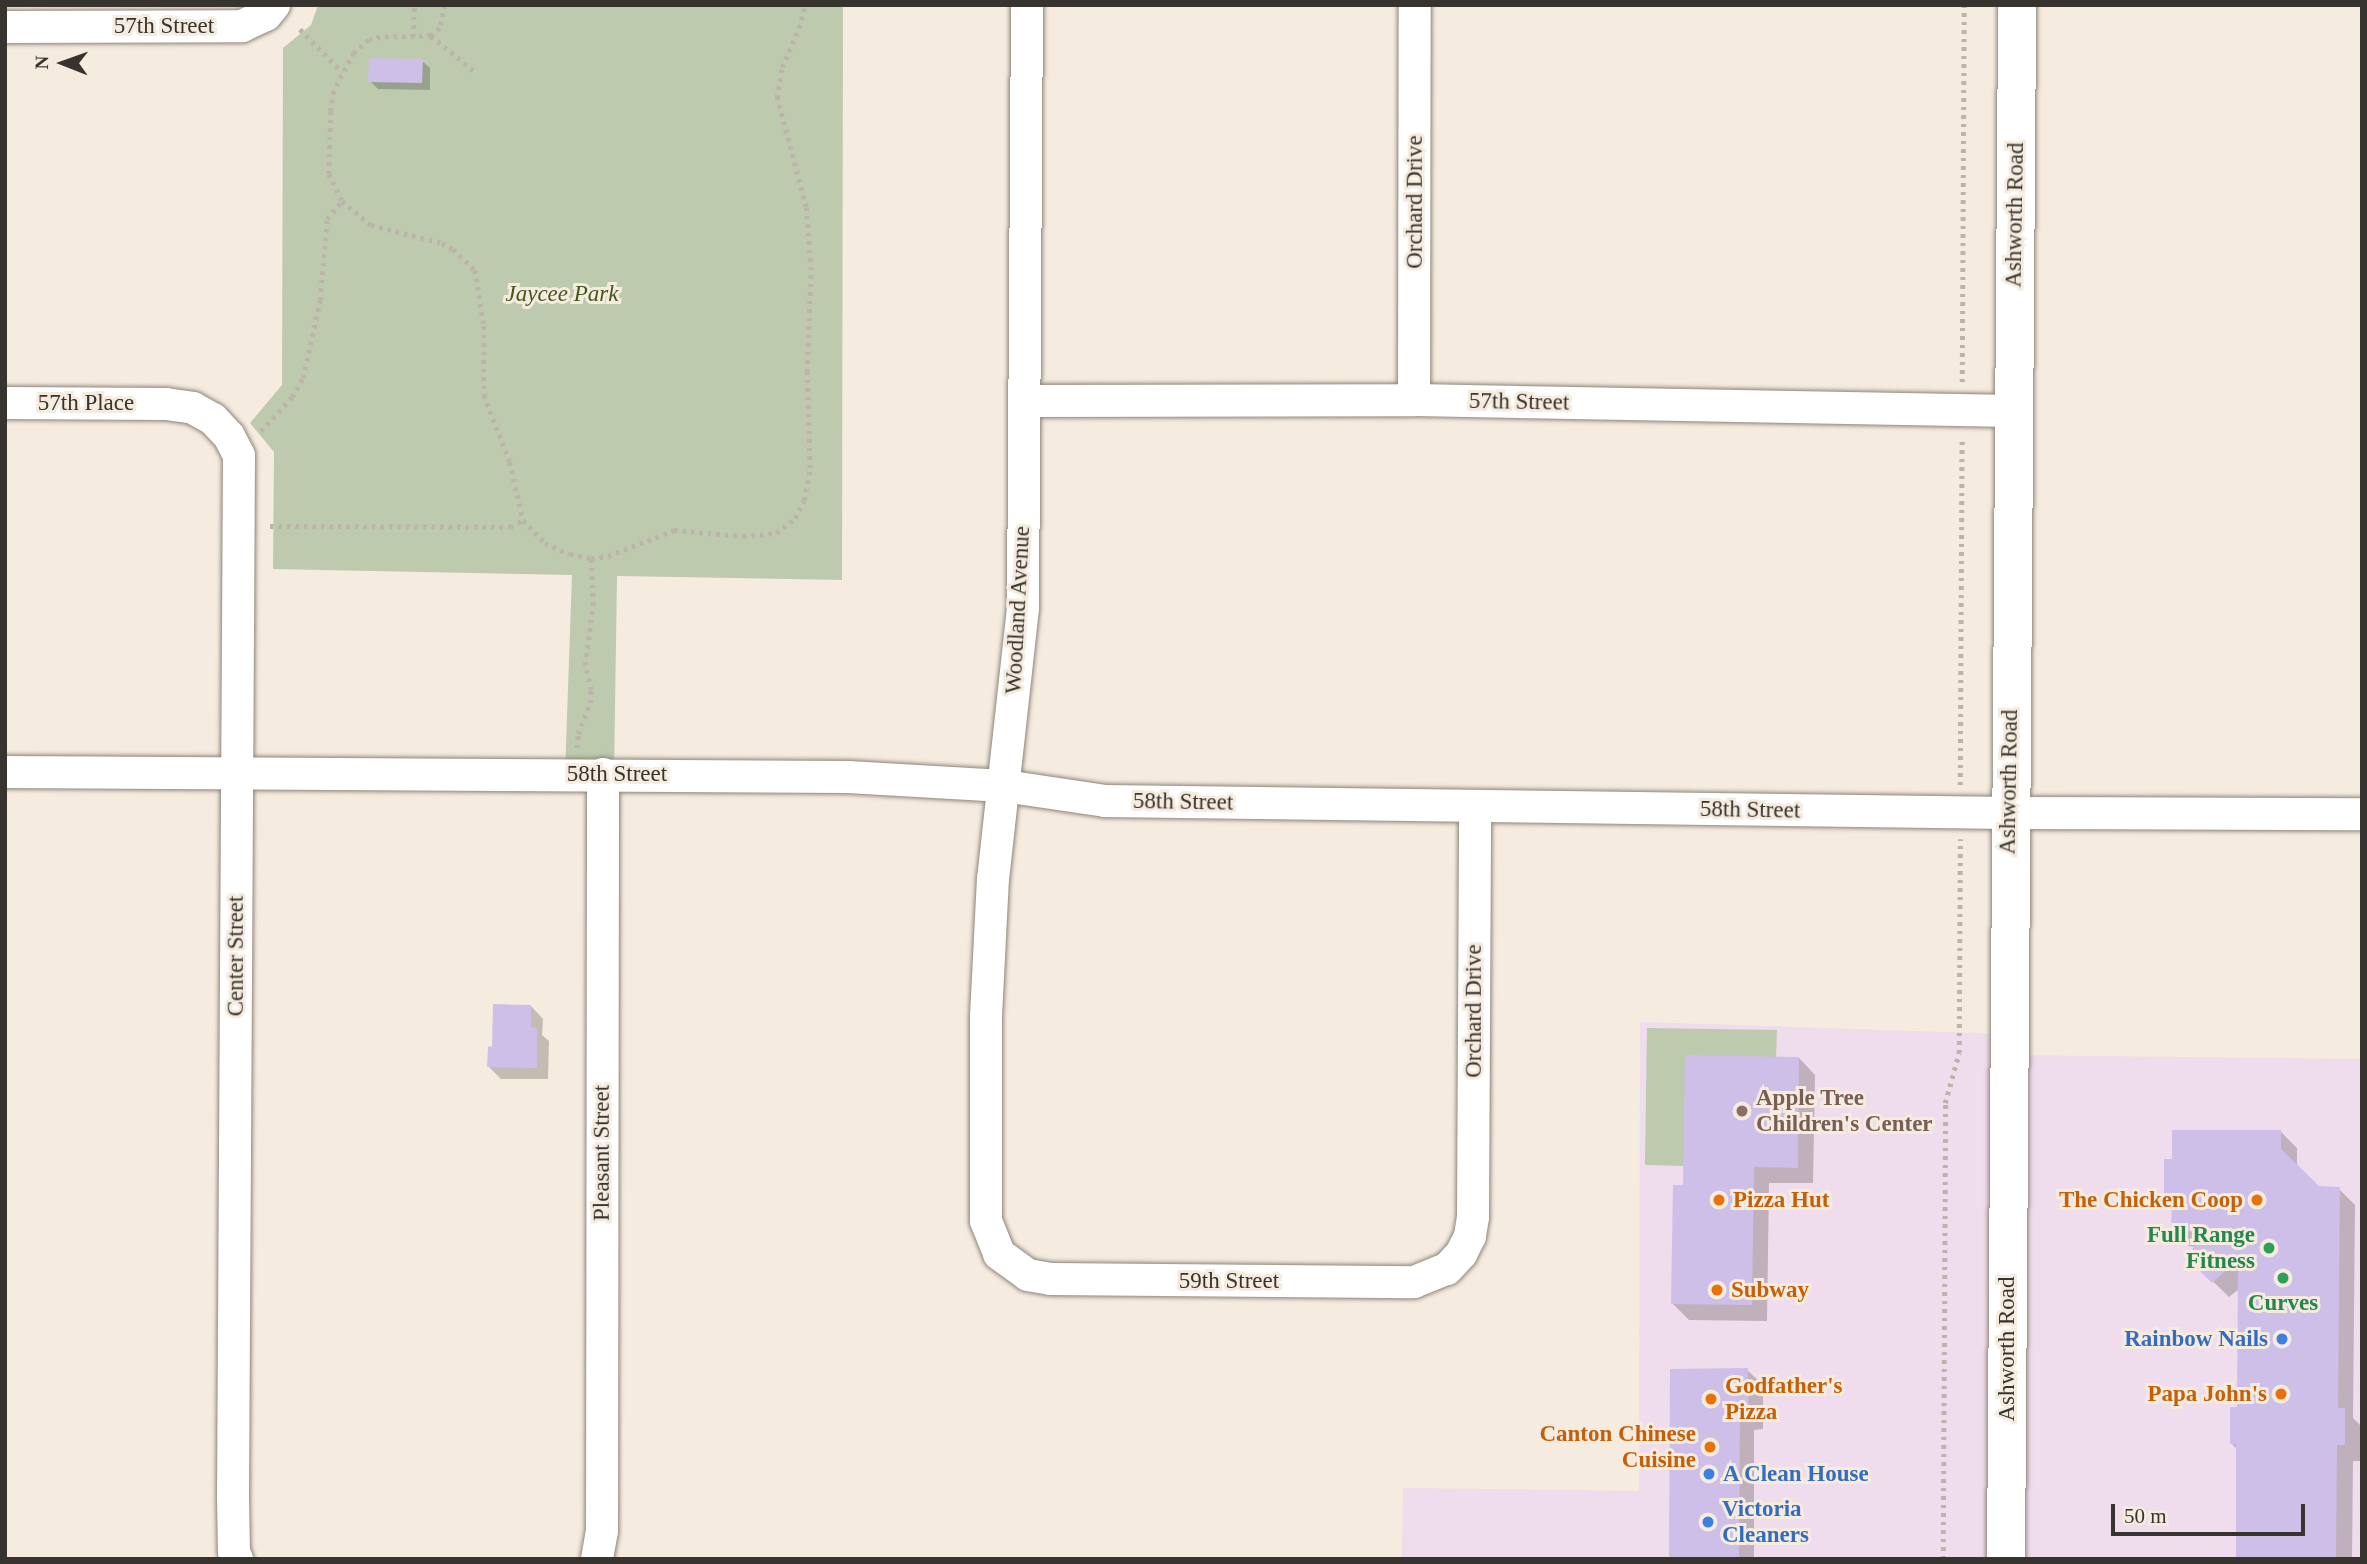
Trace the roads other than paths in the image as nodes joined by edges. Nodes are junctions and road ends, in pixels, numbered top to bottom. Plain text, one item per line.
1 (274, 5) edge
2 (1027, 5) edge
3 (1415, 5) edge
4 (2017, 5) edge
5 (5, 27) edge
6 (1414, 400) junction
7 (1024, 401) junction
8 (5, 403) edge
9 (166, 404) joint
10 (2013, 411) junction
11 (5, 772) edge
12 (237, 772) junction
13 (589, 774) junction
14 (1004, 786) junction
15 (1475, 806) junction
16 (2009, 814) junction
17 (2362, 814) edge
18 (986, 1213) joint
19 (1472, 1217) joint
20 (599, 1545) edge
21 (236, 1555) edge
22 (2006, 1559) edge

1 - 5 street, 57th Street
2 - 7 street, Woodland Avenue
3 - 6 street, Orchard Drive
4 - 10 main road, Ashworth Road
6 - 7 street, 57th Street
6 - 10 street, 57th Street
7 - 14 street, Woodland Avenue
8 - 9 street, 57th Place
9 - 12 street, Center Street
10 - 16 main road, Ashworth Road
11 - 12 street, 58th Street
12 - 13 street, 58th Street
12 - 21 street, Center Street
13 - 14 street, 58th Street
13 - 20 street, Pleasant Street
14 - 15 street, 58th Street
14 - 18 street, Woodland Avenue
15 - 16 street, 58th Street
15 - 19 street, Orchard Drive
16 - 17 street, 58th Street
16 - 22 main road, Ashworth Road
18 - 19 street, 59th Street

